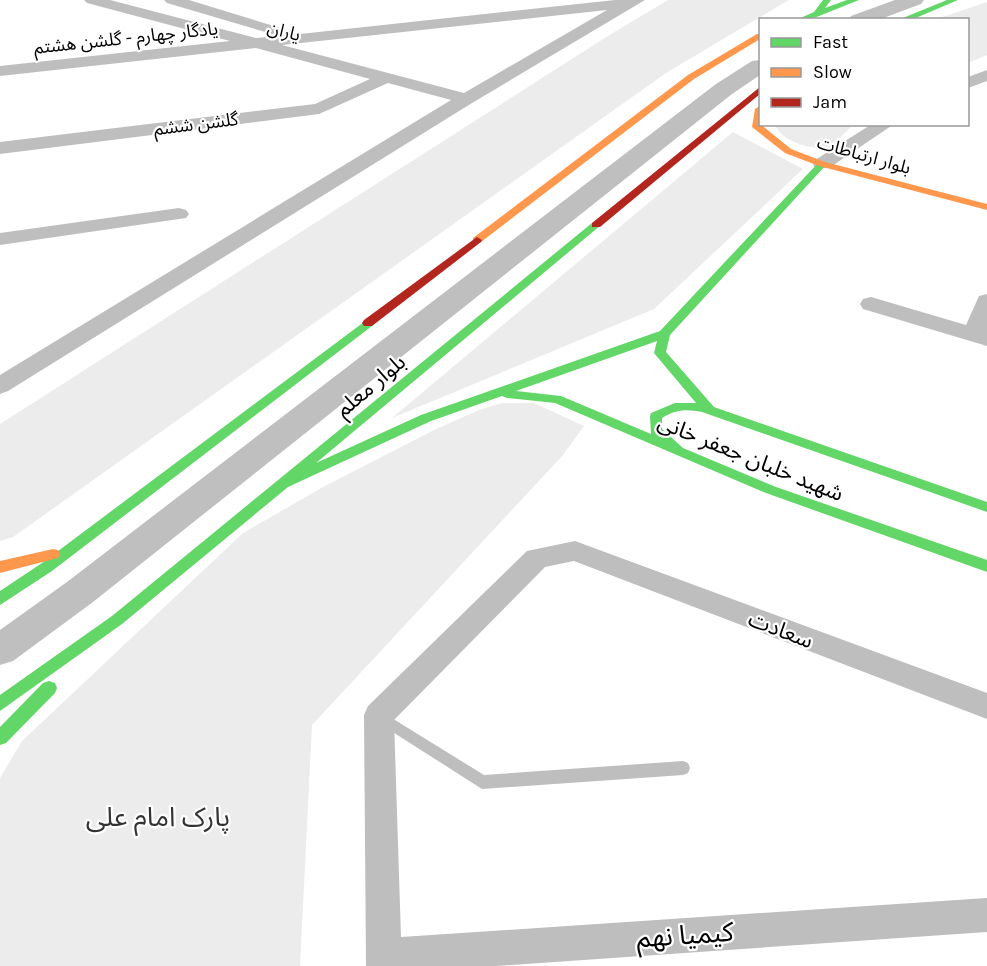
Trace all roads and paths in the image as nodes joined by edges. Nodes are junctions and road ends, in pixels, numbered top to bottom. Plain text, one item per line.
1 (92, 0) edge
2 (172, 0) edge
3 (827, 0) edge
4 (855, 0) edge
5 (634, 1) edge
6 (947, 1) edge
7 (526, 7) edge
8 (818, 12) junction
9 (804, 18) edge
10 (907, 18) edge
11 (759, 37) edge
12 (304, 38) junction
13 (256, 43) junction
14 (350, 50) dead end
15 (0, 71) edge
16 (987, 75) edge
17 (386, 78) junction
18 (969, 83) edge
19 (466, 89) junction
20 (759, 91) edge
21 (759, 115) edge
22 (882, 126) edge
23 (0, 148) edge
24 (822, 164) junction
25 (987, 207) edge
26 (179, 214) dead end
27 (0, 239) edge
28 (987, 301) edge
29 (871, 304) dead end
30 (664, 334) junction
31 (980, 337) edge
32 (0, 386) edge
33 (499, 393) junction
34 (710, 410) junction
35 (681, 453) junction
36 (285, 483) junction
37 (987, 507) edge
38 (69, 550) junction
39 (987, 566) edge
40 (0, 567) edge
41 (0, 599) edge
42 (117, 620) junction
43 (0, 704) edge
44 (987, 706) edge
45 (379, 715) junction
46 (0, 738) edge
47 (683, 768) dead end
48 (987, 915) edge
49 (384, 961) edge

1 - 13 street, یاران
2 - 12 street, یاران
3 - 8 main road
4 - 8 main road
5 - 7 street, یادگار چهارم - گلشن هشتم
5 - 19 street
6 - 10 main road
7 - 12 street, یادگار چهارم - گلشن هشتم
8 - 9 main road
11 - 38 main road
12 - 13 street, یادگار چهارم - گلشن هشتم
12 - 14 street, یاران
13 - 15 street, یادگار چهارم - گلشن هشتم
13 - 17 street, یاران
16 - 18 street
17 - 19 street, یاران
17 - 23 street, گلشن ششم
19 - 32 street
20 - 36 main road, بلوار معلم
21 - 24 main road, بلوار ارتباطات
22 - 24 street
24 - 25 main road, بلوار ارتباطات
24 - 30 main road
26 - 27 street
28 - 31 street
29 - 31 street
30 - 33 main road
30 - 34 main road, شهید خلبان جعفر خانی
33 - 35 main road, شهید خلبان جعفر خانی
33 - 36 main road
34 - 35 main road
34 - 37 main road, شهید خلبان جعفر خانی
35 - 39 main road, شهید خلبان جعفر خانی
36 - 42 main road, بلوار معلم
38 - 40 main road
38 - 41 main road
42 - 43 main road, بلوار معلم
42 - 46 main road
44 - 45 street, سعادت
45 - 47 lane
45 - 49 street
48 - 49 street, کیمیا نهم

